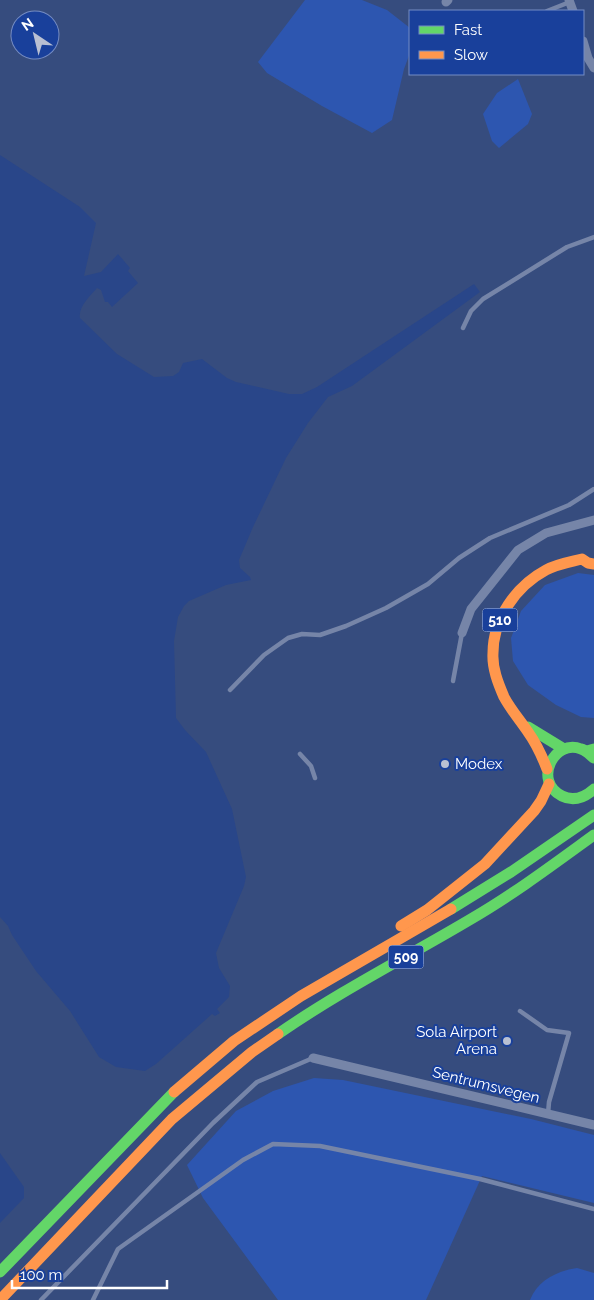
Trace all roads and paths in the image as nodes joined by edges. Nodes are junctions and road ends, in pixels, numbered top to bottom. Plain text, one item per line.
1 (570, 5) edge
2 (551, 10) edge
3 (584, 44) edge
4 (594, 68) edge
5 (594, 237) edge
6 (463, 328) dead end
7 (594, 489) edge
8 (594, 520) edge
9 (594, 554) edge
10 (582, 559) junction
11 (594, 564) edge
12 (462, 634) joint
13 (453, 681) dead end
14 (230, 690) dead end
15 (520, 720) junction
16 (564, 749) junction
17 (592, 753) edge
18 (300, 754) dead end
19 (547, 769) junction
20 (314, 778) dead end
21 (549, 784) junction
22 (594, 789) edge
23 (582, 798) junction
24 (594, 803) edge
25 (594, 815) edge
26 (594, 834) edge
27 (594, 845) edge
28 (560, 861) junction
29 (301, 996) junction
30 (520, 1011) dead end
31 (313, 1058) joint
32 (548, 1114) junction
33 (594, 1126) edge
34 (594, 1209) edge
35 (0, 1272) edge
36 (0, 1300) edge
37 (41, 1300) edge
38 (93, 1300) edge

1 - 2 lane
3 - 4 street
5 - 6 lane
7 - 14 lane
8 - 12 street
9 - 10 main road, 510
10 - 11 main road
10 - 15 main road, 510
12 - 13 lane
15 - 16 main road, 510
15 - 19 main road, 510
16 - 17 main road, 510
16 - 19 main road
18 - 20 lane
19 - 21 main road, 510
21 - 23 main road
21 - 29 main road, 509
22 - 23 main road
23 - 24 main road
25 - 29 main road, 509
26 - 28 main road, 509
27 - 28 main road, 509
28 - 36 main road, 509
29 - 35 main road, 509
30 - 32 lane
31 - 32 street, Sentrumsvegen
31 - 37 lane
32 - 33 street, Sentrumsvegen
34 - 38 lane

